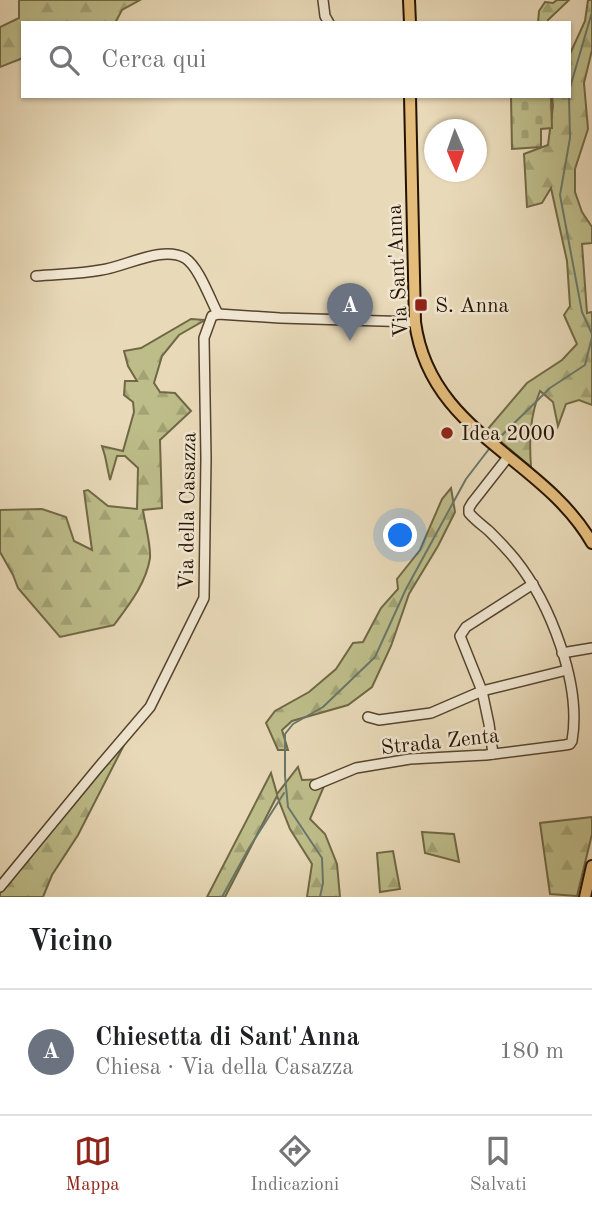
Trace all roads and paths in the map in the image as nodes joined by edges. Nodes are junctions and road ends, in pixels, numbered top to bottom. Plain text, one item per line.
1 (323, 0) edge
2 (409, 0) edge
3 (328, 21) edge
4 (410, 21) edge
5 (410, 98) edge
6 (36, 276) dead end
7 (218, 314) junction
8 (415, 322) junction
9 (508, 457) junction
10 (592, 543) edge
11 (533, 584) junction
12 (592, 648) edge
13 (562, 653) junction
14 (567, 670) junction
15 (482, 691) junction
16 (368, 717) dead end
17 (493, 754) junction
18 (315, 785) dead end
19 (592, 866) edge
20 (0, 887) edge
21 (585, 897) edge

1 - 3 street
2 - 4 main road
5 - 8 main road, Via Sant'Anna
6 - 7 street
7 - 8 street
7 - 20 street, Via della Casazza
8 - 9 main road, Via Sant'Anna
9 - 10 main road, Via Sant'Anna
9 - 11 street
11 - 13 street
11 - 15 street
12 - 13 street
13 - 14 street
14 - 15 street
14 - 17 street, Strada Zenta
15 - 16 street
15 - 17 street
17 - 18 street, Strada Zenta
19 - 21 main road

